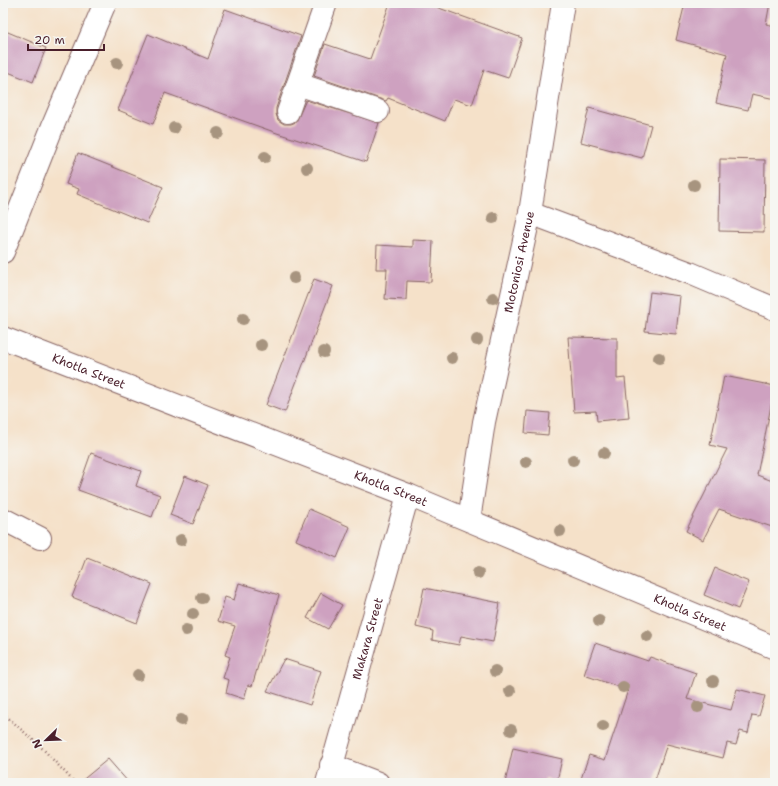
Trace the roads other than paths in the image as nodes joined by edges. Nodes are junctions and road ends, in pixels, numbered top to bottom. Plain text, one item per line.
1 (105, 3) edge
2 (326, 3) edge
3 (563, 3) edge
4 (298, 84) junction
5 (378, 111) dead end
6 (288, 112) dead end
7 (530, 213) junction
8 (3, 252) edge
9 (775, 309) edge
10 (3, 338) edge
11 (408, 495) junction
12 (3, 519) edge
13 (469, 520) junction
14 (40, 538) dead end
15 (775, 648) edge
16 (329, 774) edge
17 (378, 783) edge

1 - 8 street
2 - 4 street
3 - 7 street, Motoniosi Avenue
4 - 5 street
4 - 6 street
7 - 9 street
7 - 13 street, Motoniosi Avenue
10 - 11 street, Khotla Street
11 - 13 street, Khotla Street
11 - 16 street, Makara Street
12 - 14 street
13 - 15 street, Khotla Street
16 - 17 street

